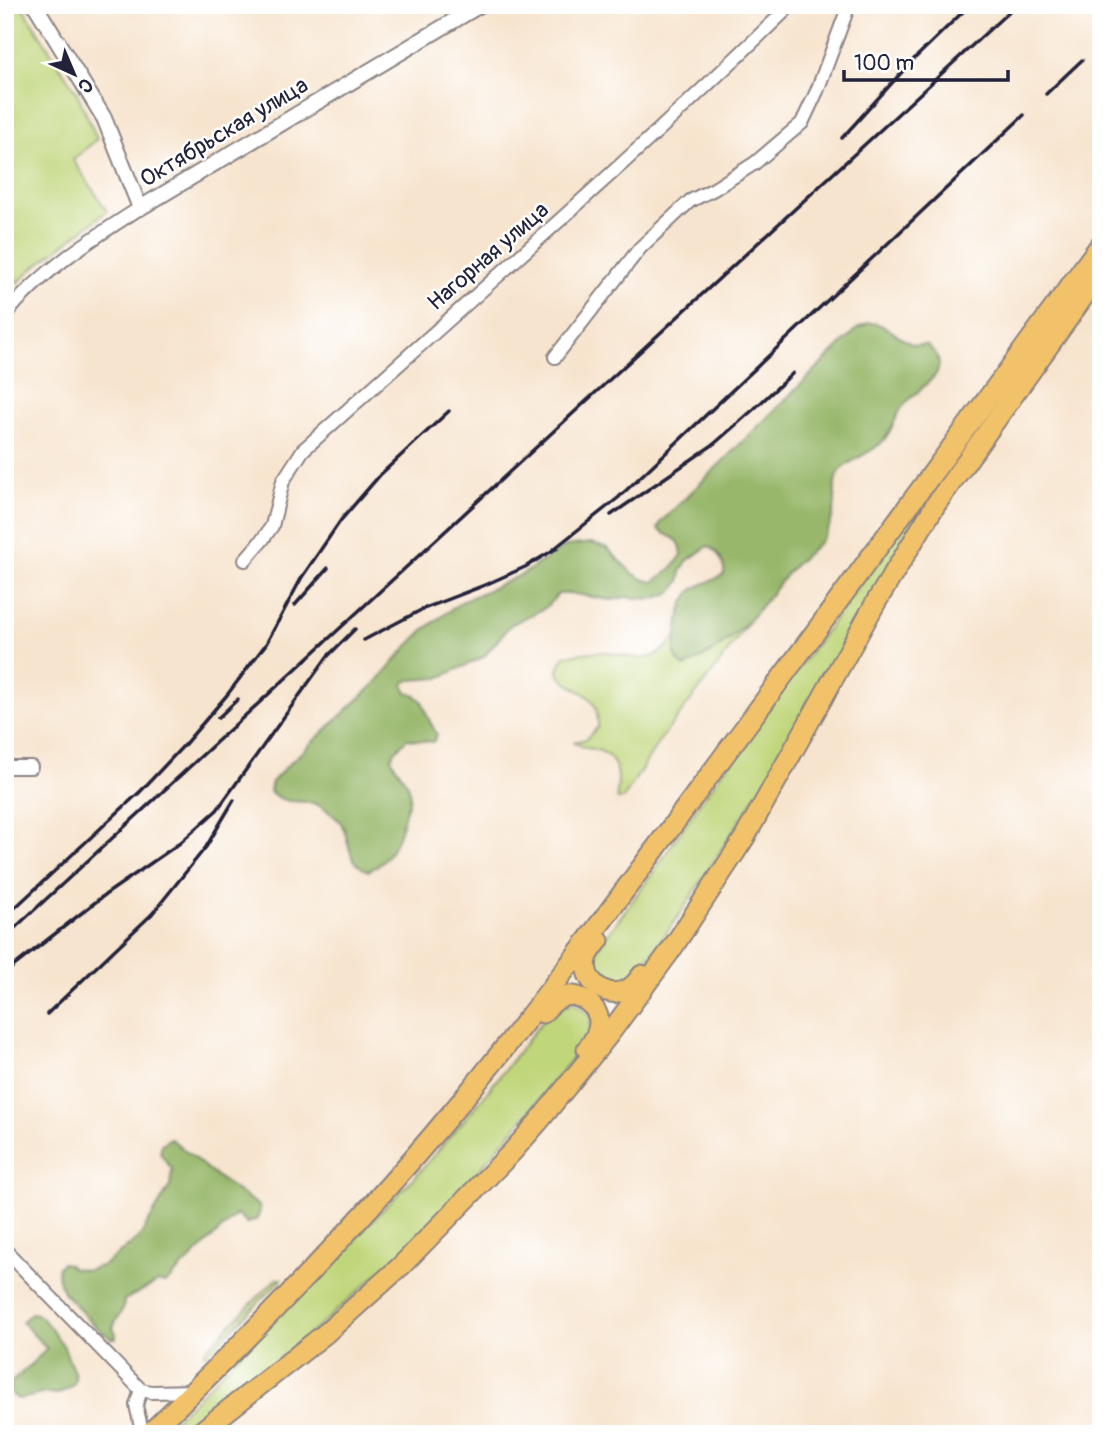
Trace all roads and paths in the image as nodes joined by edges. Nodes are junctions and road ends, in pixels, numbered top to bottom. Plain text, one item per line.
1 (35, 5) edge
2 (480, 5) edge
3 (791, 5) edge
4 (849, 5) edge
5 (140, 208) junction
6 (1101, 244) edge
7 (1101, 272) edge
8 (5, 316) edge
9 (555, 357) dead end
10 (245, 560) dead end
11 (819, 706) junction
12 (721, 760) junction
13 (5, 767) edge
14 (31, 767) dead end
15 (429, 1238) junction
16 (5, 1250) edge
17 (327, 1255) junction
18 (141, 1390) junction
19 (194, 1391) junction
20 (141, 1434) edge
21 (149, 1434) edge
22 (198, 1434) edge

1 - 5 street
2 - 5 street, Октябрьская улица
3 - 10 street, Нагорная улица
4 - 9 street
5 - 8 street, Октябрьская улица
6 - 12 highway
7 - 11 highway
11 - 12 highway
11 - 15 highway
12 - 17 highway
13 - 14 street
15 - 17 highway
15 - 22 highway
16 - 18 street
17 - 19 highway
18 - 19 street
18 - 20 street
19 - 21 highway

